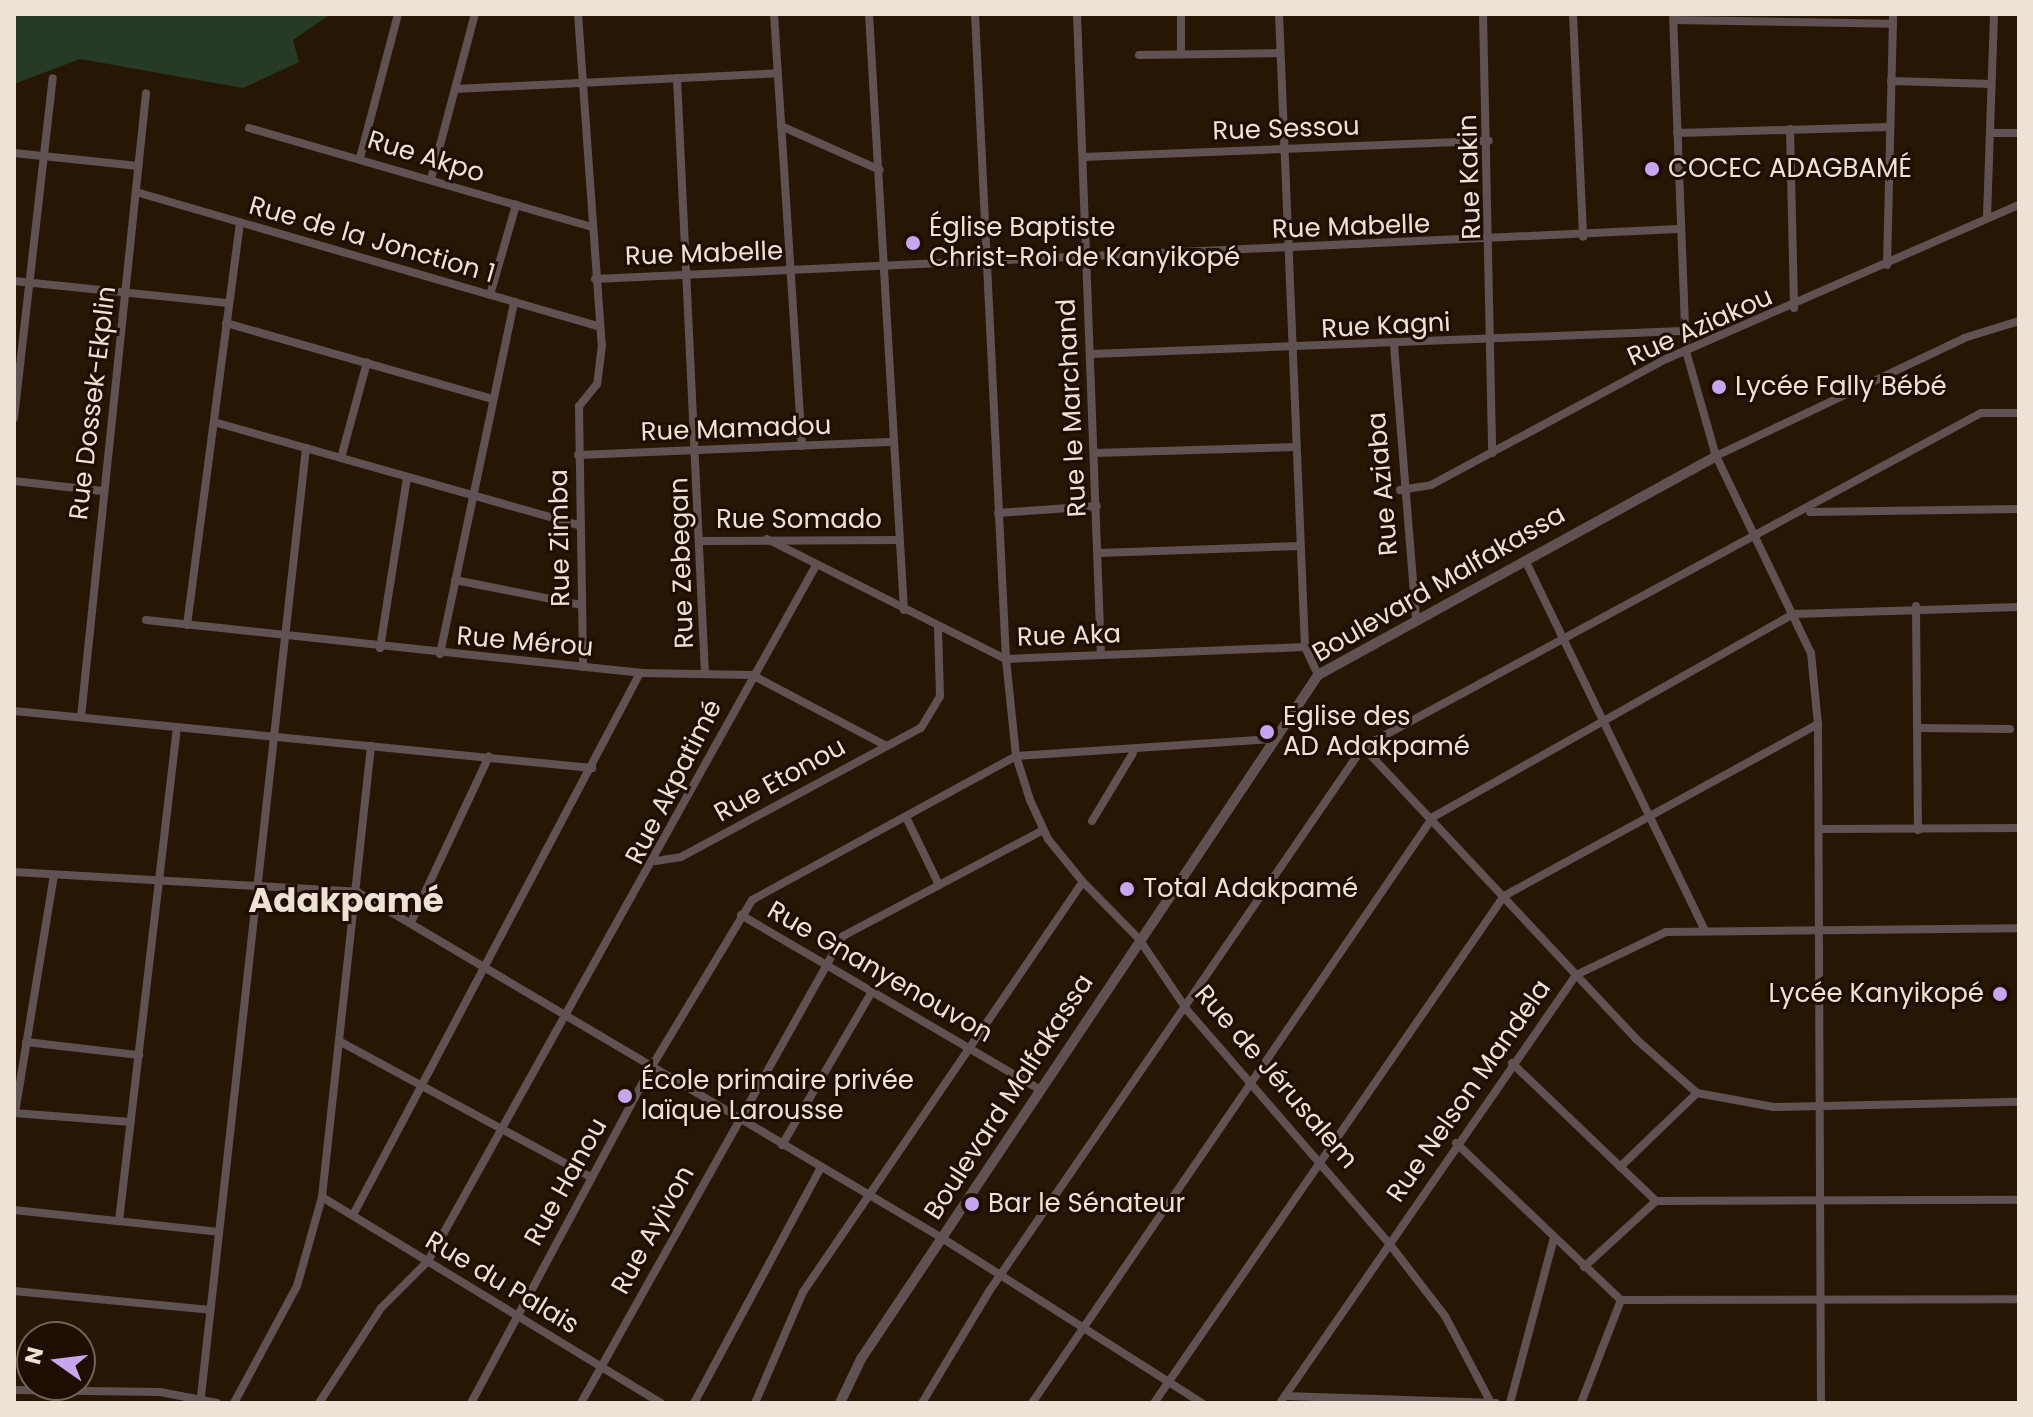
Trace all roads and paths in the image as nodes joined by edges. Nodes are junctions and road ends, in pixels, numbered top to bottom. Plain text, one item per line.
1 (398, 14) edge
2 (475, 14) edge
3 (578, 14) edge
4 (774, 14) edge
5 (869, 14) edge
6 (975, 14) edge
7 (1077, 14) edge
8 (1181, 14) edge
9 (1279, 14) edge
10 (1483, 14) edge
11 (1573, 14) edge
12 (1893, 14) edge
13 (1994, 14) edge
14 (1674, 17) edge
15 (1893, 24) junction
16 (1279, 53) junction
17 (1181, 54) junction
18 (1139, 55) dead end
19 (778, 73) junction
20 (53, 78) dead end
21 (677, 78) junction
22 (1891, 81) junction
23 (1991, 84) junction
24 (582, 87) junction
25 (455, 89) junction
26 (146, 93) dead end
27 (781, 126) junction
28 (1889, 127) junction
29 (249, 128) dead end
30 (1790, 129) junction
31 (1677, 133) junction
32 (1990, 133) junction
33 (2019, 133) edge
34 (1489, 141) junction
35 (1283, 149) junction
36 (14, 153) edge
37 (44, 156) junction
38 (1084, 157) junction
39 (360, 158) junction
40 (138, 166) junction
41 (880, 170) junction
42 (431, 179) junction
43 (136, 192) junction
44 (516, 205) junction
45 (2019, 205) edge
46 (1987, 216) junction
47 (240, 222) junction
48 (592, 227) junction
49 (1678, 229) junction
50 (1583, 237) junction
51 (1493, 243) junction
52 (1289, 249) junction
53 (1084, 258) junction
54 (986, 264) junction
55 (1887, 265) junction
56 (885, 266) junction
57 (789, 271) junction
58 (691, 274) junction
59 (595, 279) junction
60 (14, 281) edge
61 (29, 283) junction
62 (126, 294) junction
63 (490, 295) junction
64 (514, 302) junction
65 (226, 303) junction
66 (1794, 308) junction
67 (2019, 321) edge
68 (226, 323) junction
69 (598, 326) junction
70 (1683, 331) junction
71 (1494, 340) junction
72 (1394, 345) junction
73 (1294, 351) junction
74 (1686, 351) junction
75 (1092, 354) junction
76 (367, 362) junction
77 (490, 398) junction
78 (2019, 413) edge
79 (14, 418) edge
80 (214, 422) junction
81 (894, 442) junction
82 (802, 446) junction
83 (1296, 447) junction
84 (306, 448) junction
85 (699, 450) junction
86 (1094, 453) junction
87 (1492, 453) junction
88 (578, 455) junction
89 (1716, 456) junction
90 (341, 458) junction
91 (407, 477) junction
92 (14, 481) edge
93 (1400, 490) junction
94 (102, 491) junction
95 (471, 495) junction
96 (1097, 506) junction
97 (2019, 509) edge
98 (1810, 512) junction
99 (998, 513) junction
100 (577, 525) junction
101 (1753, 533) junction
102 (767, 539) junction
103 (897, 540) junction
104 (702, 541) junction
105 (1300, 546) junction
106 (1099, 553) junction
107 (1525, 560) junction
108 (815, 567) junction
109 (455, 580) junction
110 (581, 605) junction
111 (1916, 606) junction
112 (2019, 607) edge
113 (904, 610) junction
114 (1794, 614) junction
115 (1416, 619) junction
116 (146, 620) dead end
117 (187, 625) junction
118 (938, 627) junction
119 (286, 637) junction
120 (1560, 638) junction
121 (1305, 647) junction
122 (380, 648) junction
123 (440, 654) junction
124 (1101, 655) junction
125 (1006, 659) junction
126 (583, 667) junction
127 (640, 673) junction
128 (705, 674) junction
129 (752, 675) junction
130 (1318, 675) junction
131 (14, 711) edge
132 (81, 717) junction
133 (1602, 723) junction
134 (1818, 724) junction
135 (177, 727) junction
136 (1918, 728) junction
137 (2010, 729) dead end
138 (275, 738) junction
139 (1272, 739) junction
140 (885, 745) junction
141 (371, 746) junction
142 (1363, 747) junction
143 (1133, 753) junction
144 (489, 756) junction
145 (1016, 756) junction
146 (592, 768) junction
147 (1649, 815) junction
148 (906, 817) junction
149 (1433, 817) junction
150 (1092, 821) dead end
151 (2019, 828) edge
152 (1821, 829) junction
153 (1043, 830) junction
154 (1918, 830) junction
155 (656, 861) junction
156 (14, 872) edge
157 (54, 876) junction
158 (1083, 882) junction
159 (159, 884) junction
160 (939, 885) junction
161 (258, 890) junction
162 (357, 892) junction
163 (1504, 896) junction
164 (741, 915) junction
165 (411, 922) junction
166 (2019, 928) edge
167 (1704, 929) junction
168 (1822, 931) junction
169 (1139, 939) junction
170 (826, 961) junction
171 (485, 965) junction
172 (1576, 975) junction
173 (874, 988) junction
174 (1187, 1010) junction
175 (569, 1015) junction
176 (339, 1041) junction
177 (26, 1042) junction
178 (969, 1046) junction
179 (139, 1055) junction
180 (1512, 1063) junction
181 (652, 1066) junction
182 (1257, 1082) junction
183 (422, 1085) junction
184 (1039, 1089) junction
185 (1697, 1093) junction
186 (2019, 1102) edge
187 (1820, 1103) junction
188 (15, 1113) edge
189 (737, 1118) junction
190 (131, 1122) junction
191 (503, 1129) junction
192 (1456, 1143) junction
193 (782, 1145) junction
194 (1322, 1158) junction
195 (821, 1167) junction
196 (1620, 1167) junction
197 (591, 1177) junction
198 (868, 1194) junction
199 (322, 1197) junction
200 (2019, 1200) edge
201 (1656, 1201) junction
202 (1819, 1201) junction
203 (14, 1210) edge
204 (353, 1215) junction
205 (119, 1221) junction
206 (219, 1232) junction
207 (942, 1238) junction
208 (1553, 1241) junction
209 (1388, 1242) junction
210 (428, 1261) junction
211 (1584, 1267) junction
212 (998, 1278) junction
213 (14, 1291) edge
214 (2019, 1299) edge
215 (1621, 1300) junction
216 (1819, 1300) junction
217 (210, 1310) junction
218 (516, 1315) junction
219 (1083, 1328) junction
220 (600, 1366) junction
221 (1168, 1381) junction
222 (14, 1390) edge
223 (201, 1396) junction
224 (1282, 1400) edge
225 (1345, 1401) edge
226 (1493, 1401) edge
227 (1423, 1402) edge
228 (217, 1403) edge
229 (234, 1403) edge
230 (319, 1403) edge
231 (471, 1403) edge
232 (581, 1403) edge
233 (661, 1403) edge
234 (694, 1403) edge
235 (755, 1403) edge
236 (840, 1403) edge
237 (922, 1403) edge
238 (1032, 1403) edge
239 (1154, 1403) edge
240 (1202, 1403) edge
241 (1510, 1403) edge
242 (1581, 1403) edge
243 (1821, 1403) edge

1 - 39 street
2 - 25 street
3 - 24 street, Rue Zimba
4 - 19 street
5 - 41 street
6 - 54 street, Rue de Jérusalem
7 - 38 street, Rue le Marchand
8 - 17 street
9 - 16 street
10 - 34 street, Rue Kakin
11 - 50 street
12 - 15 street
13 - 23 street
14 - 15 street
14 - 31 street
15 - 22 street
16 - 17 street
16 - 35 street
17 - 18 street
19 - 21 street
19 - 27 street
20 - 37 street
21 - 24 street
21 - 58 street, Rue Zebegan
22 - 23 street
22 - 28 street
23 - 32 street
24 - 25 street
24 - 48 street, Rue Zimba
25 - 42 street
26 - 40 street, Rue Dossek-Ekplin
27 - 41 street
27 - 57 street
28 - 30 street
28 - 55 street
29 - 39 street, Rue Akpo
30 - 31 street
30 - 66 street
31 - 49 street
32 - 33 street
32 - 46 street
34 - 35 street, Rue Sessou
34 - 51 street, Rue Kakin
35 - 38 street, Rue Sessou
35 - 52 street
36 - 37 street
37 - 40 street
37 - 61 street
38 - 53 street, Rue le Marchand
39 - 42 street, Rue Akpo
40 - 43 street, Rue Dossek-Ekplin
41 - 56 street
42 - 44 street, Rue Akpo
43 - 47 street, Rue de la Jonction 1
43 - 62 street, Rue Dossek-Ekplin
44 - 48 street, Rue Akpo
44 - 63 street
45 - 46 street, Rue Aziakou
46 - 55 street, Rue Aziakou
47 - 63 street, Rue de la Jonction 1
47 - 65 street
48 - 59 street, Rue Zimba
49 - 50 street, Rue Mabelle
49 - 70 street
50 - 51 street, Rue Mabelle
51 - 52 street, Rue Mabelle
51 - 71 street, Rue Kakin
52 - 53 street, Rue Mabelle
52 - 73 street
53 - 54 street, Rue Mabelle
53 - 75 street, Rue le Marchand
54 - 56 street, Rue Mabelle
54 - 99 street, Rue de Jérusalem
55 - 66 street, Rue Aziakou
56 - 57 street, Rue Mabelle
56 - 81 street
57 - 58 street, Rue Mabelle
57 - 82 street
58 - 59 street, Rue Mabelle
58 - 85 street, Rue Zebegan
59 - 69 street, Rue Zimba
60 - 61 street
61 - 62 street
61 - 79 street
62 - 65 street
62 - 94 street, Rue Dossek-Ekplin
63 - 64 street, Rue de la Jonction 1
64 - 69 street, Rue de la Jonction 1
64 - 77 street
65 - 68 street
66 - 74 street, Rue Aziakou
67 - 89 street, Boulevard Malfakassa
68 - 76 street
68 - 80 street
69 - 88 street, Rue Zimba
70 - 71 street, Rue Kagni
70 - 74 street
71 - 72 street, Rue Kagni
71 - 87 street, Rue Kakin
72 - 73 street, Rue Kagni
72 - 93 street, Rue Aziaba
73 - 75 street, Rue Kagni
73 - 83 street
74 - 87 street, Rue Aziakou
74 - 89 street
75 - 86 street, Rue le Marchand
76 - 77 street
76 - 90 street
77 - 95 street
78 - 98 street
80 - 84 street
80 - 117 street
81 - 82 street, Rue Mamadou
81 - 103 street
82 - 85 street, Rue Mamadou
83 - 86 street
83 - 105 street
84 - 90 street
84 - 119 street
85 - 88 street, Rue Mamadou
85 - 104 street, Rue Zebegan
86 - 96 street, Rue le Marchand
87 - 93 street, Rue Aziakou
88 - 100 street, Rue Zimba
89 - 101 street
89 - 107 street, Boulevard Malfakassa
90 - 91 street
91 - 95 street
91 - 122 street
92 - 94 street
93 - 115 street, Rue Aziaba
94 - 132 street, Rue Dossek-Ekplin
95 - 100 street
95 - 109 street
96 - 99 street
96 - 106 street, Rue le Marchand
97 - 98 street
98 - 101 street
99 - 125 street, Rue de Jérusalem
100 - 110 street, Rue Zimba
101 - 114 street
101 - 120 street
102 - 103 street, Rue Somado
102 - 104 street, Rue Somado
102 - 108 street, Rue Aka
103 - 113 street
104 - 128 street, Rue Zebegan
105 - 106 street
105 - 121 street
106 - 124 street, Rue le Marchand
107 - 115 street, Boulevard Malfakassa
107 - 120 street
108 - 113 street, Rue Aka
108 - 129 street, Rue Akpatimé
109 - 110 street
109 - 123 street
110 - 126 street, Rue Zimba
111 - 112 street
111 - 114 street
111 - 136 street
113 - 118 street, Rue Aka
114 - 133 street
114 - 134 street
115 - 130 street, Boulevard Malfakassa
116 - 117 street, Rue Mérou
117 - 119 street, Rue Mérou
118 - 125 street, Rue Aka
118 - 140 street, Rue Etonou
119 - 122 street, Rue Mérou
119 - 138 street
120 - 133 street
120 - 142 street
121 - 124 street, Rue Aka
121 - 130 street
122 - 123 street, Rue Mérou
123 - 126 street, Rue Mérou
124 - 125 street, Rue Aka
125 - 145 street, Rue de Jérusalem
126 - 127 street, Rue Mérou
127 - 128 street, Rue Mérou
127 - 146 street
128 - 129 street, Rue Mérou
129 - 140 street, Rue Mérou
129 - 155 street, Rue Akpatimé
130 - 139 street, Boulevard Malfakassa
131 - 132 street
132 - 135 street
133 - 147 street
133 - 149 street
134 - 147 street
134 - 152 street
135 - 138 street
135 - 159 street
136 - 137 street
136 - 154 street
138 - 141 street
138 - 161 street
139 - 143 street
139 - 169 street, Boulevard Malfakassa
140 - 155 street, Rue Etonou
141 - 144 street
141 - 162 street
142 - 149 street
142 - 174 street
143 - 145 street
143 - 150 street
144 - 146 street
144 - 165 street
145 - 148 street
145 - 153 street, Rue de Jérusalem
146 - 171 street
147 - 163 street
147 - 167 street
148 - 160 street
148 - 164 street
149 - 163 street
149 - 182 street
151 - 154 street
152 - 154 street
152 - 168 street
153 - 158 street, Rue de Jérusalem
153 - 160 street, Rue Ayivon
155 - 175 street, Rue Akpatimé
156 - 157 street
157 - 159 street
157 - 177 street
158 - 169 street, Rue de Jérusalem
158 - 178 street
159 - 161 street
159 - 179 street
160 - 170 street, Rue Ayivon
161 - 162 street
161 - 206 street
162 - 165 street
162 - 176 street
163 - 172 street
163 - 194 street
164 - 170 street, Rue Gnanyenouvon
164 - 181 street, Rue Hanou
165 - 171 street
166 - 168 street, Rue Nelson Mandela
167 - 168 street, Rue Nelson Mandela
167 - 172 street, Rue Nelson Mandela
168 - 187 street
169 - 174 street, Rue de Jérusalem
169 - 184 street, Boulevard Malfakassa
170 - 173 street, Rue Gnanyenouvon
170 - 189 street, Rue Ayivon
171 - 175 street
171 - 183 street
172 - 180 street, Rue Nelson Mandela
172 - 185 street
173 - 178 street, Rue Gnanyenouvon
173 - 193 street
174 - 182 street, Rue de Jérusalem
174 - 212 street
175 - 181 street
175 - 191 street, Rue Akpatimé
176 - 183 street
176 - 199 street
177 - 179 street
177 - 188 street
178 - 184 street, Rue Gnanyenouvon
178 - 198 street
179 - 190 street
180 - 192 street, Rue Nelson Mandela
180 - 196 street
181 - 189 street
181 - 197 street, Rue Hanou
182 - 194 street, Rue de Jérusalem
182 - 219 street
183 - 191 street
183 - 204 street
184 - 207 street, Boulevard Malfakassa
185 - 187 street
185 - 196 street
186 - 187 street
187 - 202 street
188 - 190 street
189 - 193 street
189 - 220 street, Rue Ayivon
190 - 205 street
191 - 197 street
191 - 210 street, Rue Akpatimé
192 - 208 street
192 - 209 street, Rue Nelson Mandela
193 - 195 street
194 - 209 street, Rue de Jérusalem
194 - 221 street
195 - 198 street
195 - 234 street
196 - 201 street
197 - 218 street, Rue Hanou
198 - 207 street
198 - 235 street
199 - 204 street, Rue du Palais
199 - 229 street
200 - 202 street
201 - 202 street
201 - 211 street
202 - 216 street
203 - 205 street
204 - 210 street, Rue du Palais
205 - 206 street
206 - 217 street
207 - 212 street
207 - 236 street, Boulevard Malfakassa
208 - 211 street
208 - 241 street
209 - 224 street, Rue Nelson Mandela
209 - 226 street, Rue de Jérusalem
210 - 218 street, Rue du Palais
210 - 230 street, Rue Akpatimé
211 - 215 street
212 - 219 street
212 - 237 street
213 - 217 street
214 - 216 street
215 - 216 street
215 - 242 street
216 - 243 street
217 - 223 street
218 - 220 street, Rue du Palais
218 - 231 street, Rue Hanou
219 - 221 street
219 - 238 street
220 - 232 street, Rue Ayivon
220 - 233 street, Rue du Palais
221 - 239 street
221 - 240 street
222 - 223 street
223 - 228 street
224 - 225 street
225 - 227 street
226 - 227 street

